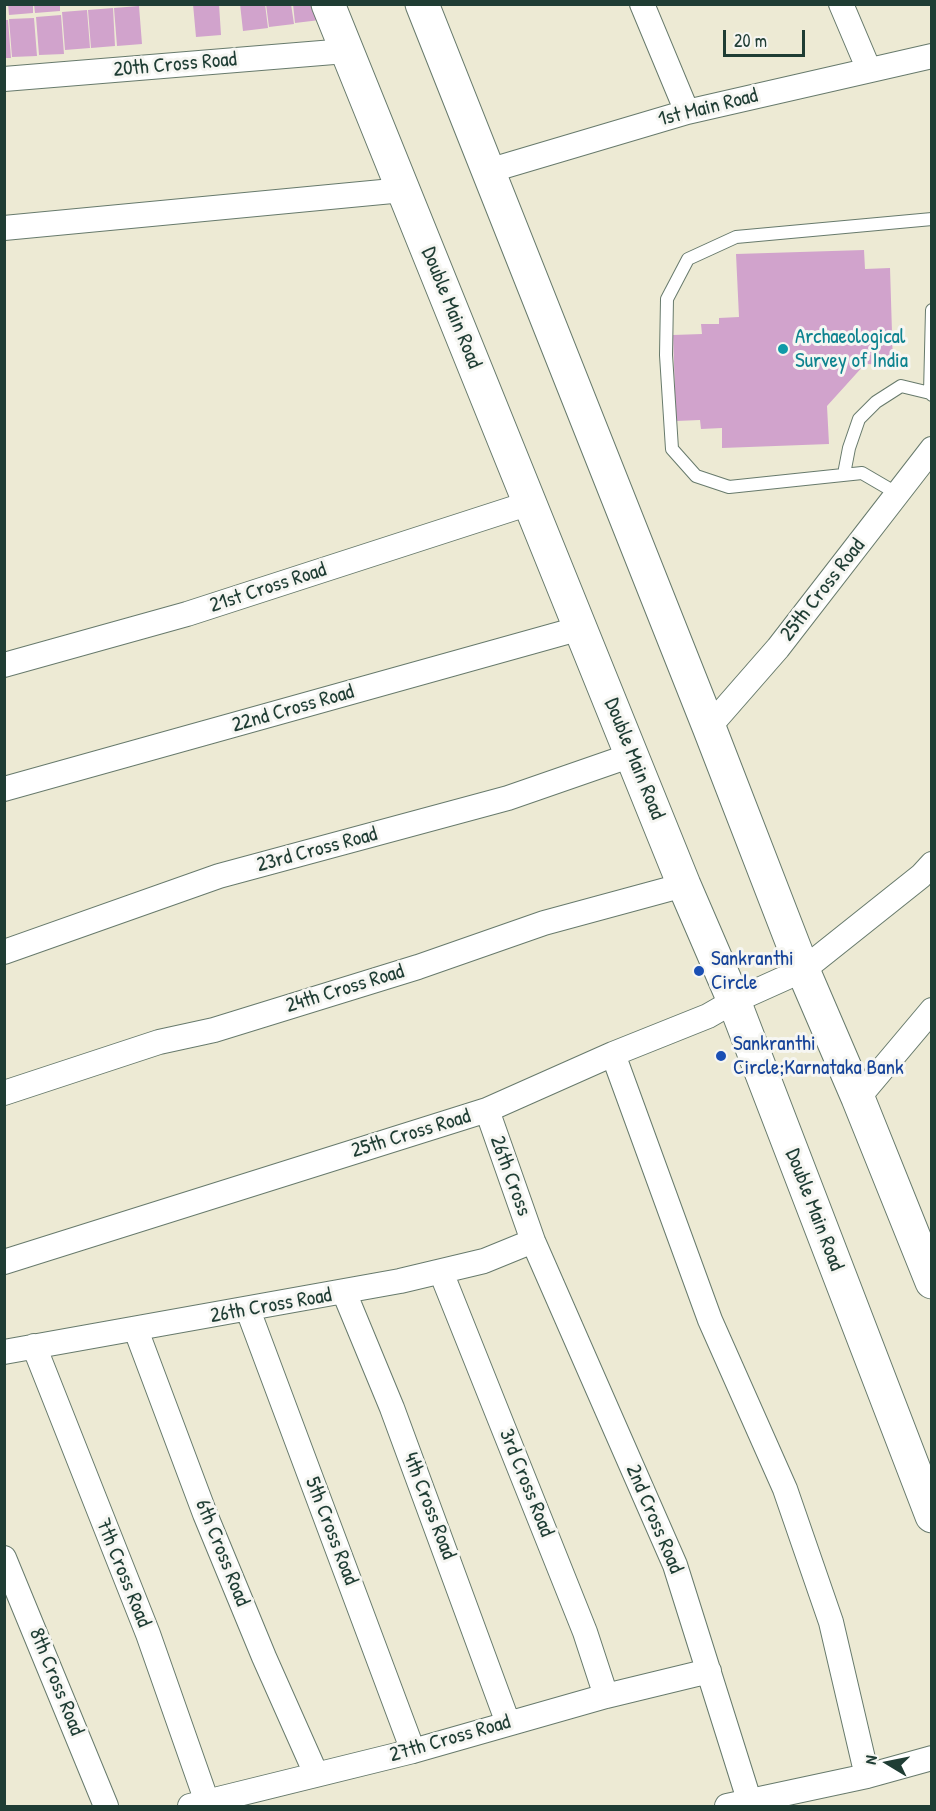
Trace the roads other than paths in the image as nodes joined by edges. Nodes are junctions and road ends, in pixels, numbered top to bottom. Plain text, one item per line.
1 (328, 4) edge
2 (422, 4) edge
3 (642, 4) edge
4 (841, 4) edge
5 (346, 51) junction
6 (932, 56) edge
7 (869, 70) junction
8 (4, 79) edge
9 (687, 112) junction
10 (488, 171) junction
11 (403, 190) junction
12 (932, 219) edge
13 (4, 228) edge
14 (932, 310) edge
15 (931, 394) edge
16 (932, 449) edge
17 (844, 474) junction
18 (898, 494) junction
19 (530, 503) junction
20 (581, 628) junction
21 (4, 665) edge
22 (710, 727) junction
23 (632, 754) junction
24 (4, 789) edge
25 (932, 864) edge
26 (684, 885) junction
27 (4, 952) edge
28 (804, 970) junction
29 (734, 1001) junction
30 (932, 1011) edge
31 (613, 1054) junction
32 (4, 1093) edge
33 (858, 1098) junction
34 (487, 1110) junction
35 (533, 1241) junction
36 (4, 1262) edge
37 (441, 1272) junction
38 (932, 1282) edge
39 (344, 1292) junction
40 (248, 1310) junction
41 (136, 1330) junction
42 (34, 1346) junction
43 (4, 1352) edge
44 (932, 1516) edge
45 (4, 1558) edge
46 (709, 1671) junction
47 (606, 1696) junction
48 (508, 1723) junction
49 (413, 1751) junction
50 (932, 1758) edge
51 (316, 1774) junction
52 (867, 1776) junction
53 (199, 1804) edge
54 (743, 1805) edge
55 (106, 1806) edge

1 - 5 street, Double Main Road
2 - 10 street
3 - 9 street
4 - 7 street
5 - 8 street, 20th Cross Road
5 - 11 street, Double Main Road
6 - 7 street, 1st Main Road
7 - 9 street, 1st Main Road
9 - 10 street, 1st Main Road
10 - 22 street
11 - 13 street
11 - 19 street, Double Main Road
12 - 17 lane
14 - 15 lane
15 - 17 lane
16 - 18 street, 25th Cross Road
17 - 18 lane
18 - 22 street, 25th Cross Road
19 - 20 street, Double Main Road
19 - 21 street, 21st Cross Road
20 - 23 street, Double Main Road
20 - 24 street, 22nd Cross Road
22 - 28 street
23 - 26 street, Double Main Road
23 - 27 street, 23rd Cross Road
25 - 28 street, 25th Cross Road
26 - 29 street, Double Main Road
26 - 32 street, 24th Cross Road
28 - 29 street, 25th Cross Road
28 - 33 street
29 - 31 street, 25th Cross Road
29 - 44 street, Double Main Road
30 - 33 street
31 - 34 street, 25th Cross Road
31 - 52 street
33 - 38 street
34 - 35 street, 26th Cross
34 - 36 street, 25th Cross Road
35 - 37 street, 26th Cross Road
35 - 46 street, 2nd Cross Road
37 - 39 street, 26th Cross Road
37 - 47 street, 3rd Cross Road
39 - 40 street, 26th Cross Road
39 - 48 street, 4th Cross Road
40 - 41 street, 26th Cross Road
40 - 49 street, 5th Cross Road
41 - 42 street, 26th Cross Road
41 - 51 street, 6th Cross Road
42 - 43 street, 26th Cross Road
42 - 53 street, 7th Cross Road
45 - 55 street, 8th Cross Road
46 - 47 street, 27th Cross Road
46 - 54 street, 2nd Cross Road
47 - 48 street, 27th Cross Road
48 - 49 street, 27th Cross Road
49 - 51 street, 27th Cross Road
50 - 52 street
51 - 53 street, 27th Cross Road
52 - 54 street

